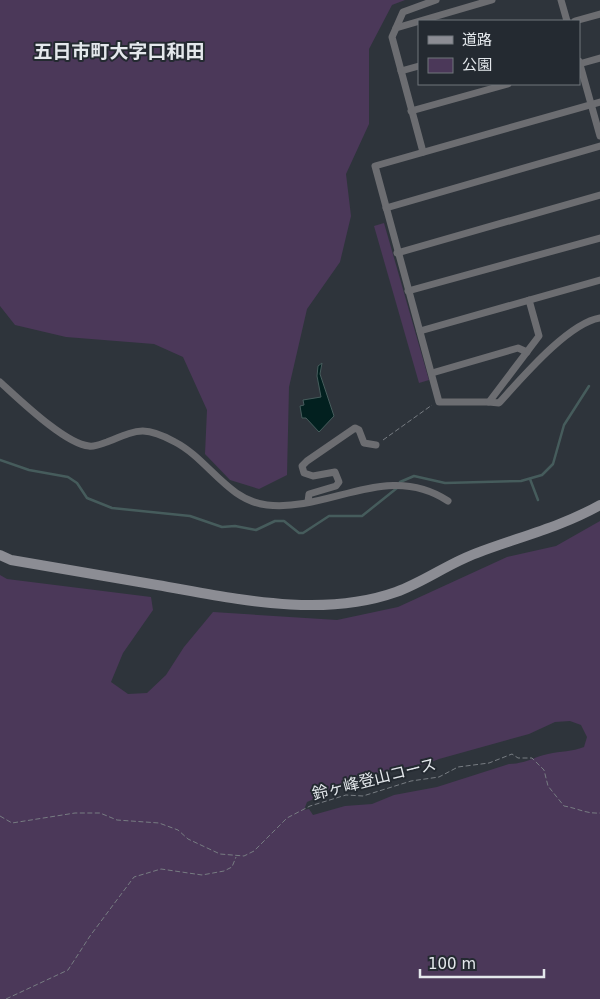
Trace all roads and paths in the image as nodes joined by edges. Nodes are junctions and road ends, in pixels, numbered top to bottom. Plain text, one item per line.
1 (436, 0) edge
2 (492, 0) edge
3 (561, 0) edge
4 (600, 14) edge
5 (423, 20) edge
6 (567, 20) edge
7 (579, 20) edge
8 (418, 22) edge
9 (396, 28) junction
10 (600, 58) edge
11 (580, 63) edge
12 (418, 66) edge
13 (580, 66) edge
14 (401, 72) junction
15 (504, 85) edge
16 (600, 102) edge
17 (591, 104) junction
18 (411, 111) junction
19 (600, 136) edge
20 (600, 146) edge
21 (423, 152) junction
22 (600, 195) edge
23 (386, 208) junction
24 (600, 238) edge
25 (397, 253) junction
26 (600, 280) edge
27 (408, 291) junction
28 (529, 300) junction
29 (600, 318) edge
30 (420, 331) junction
31 (526, 352) junction
32 (432, 373) junction
33 (0, 382) edge
34 (430, 400) dead end
35 (489, 402) junction
36 (376, 444) joint
37 (448, 501) dead end
38 (308, 502) junction
39 (600, 505) edge
40 (0, 555) edge
41 (600, 813) edge
42 (0, 816) edge
43 (236, 856) junction
44 (6, 999) edge

1 - 9 street
2 - 5 street
3 - 6 street
4 - 7 street
8 - 9 street
9 - 14 street
10 - 11 street
12 - 14 street
13 - 17 street
14 - 18 street
15 - 18 street
16 - 17 street
17 - 19 street
17 - 21 street
18 - 21 street
20 - 23 street
21 - 23 street
22 - 25 street
23 - 25 street
24 - 27 street
25 - 27 street
26 - 28 street
27 - 30 street
28 - 30 street
28 - 31 street
29 - 35 street
30 - 32 street
31 - 32 street
31 - 35 street
32 - 35 street
33 - 38 street
34 - 36 path
36 - 38 street
37 - 38 street
39 - 40 street
41 - 43 path, 鈴ヶ峰登山コース
42 - 43 path
43 - 44 path

